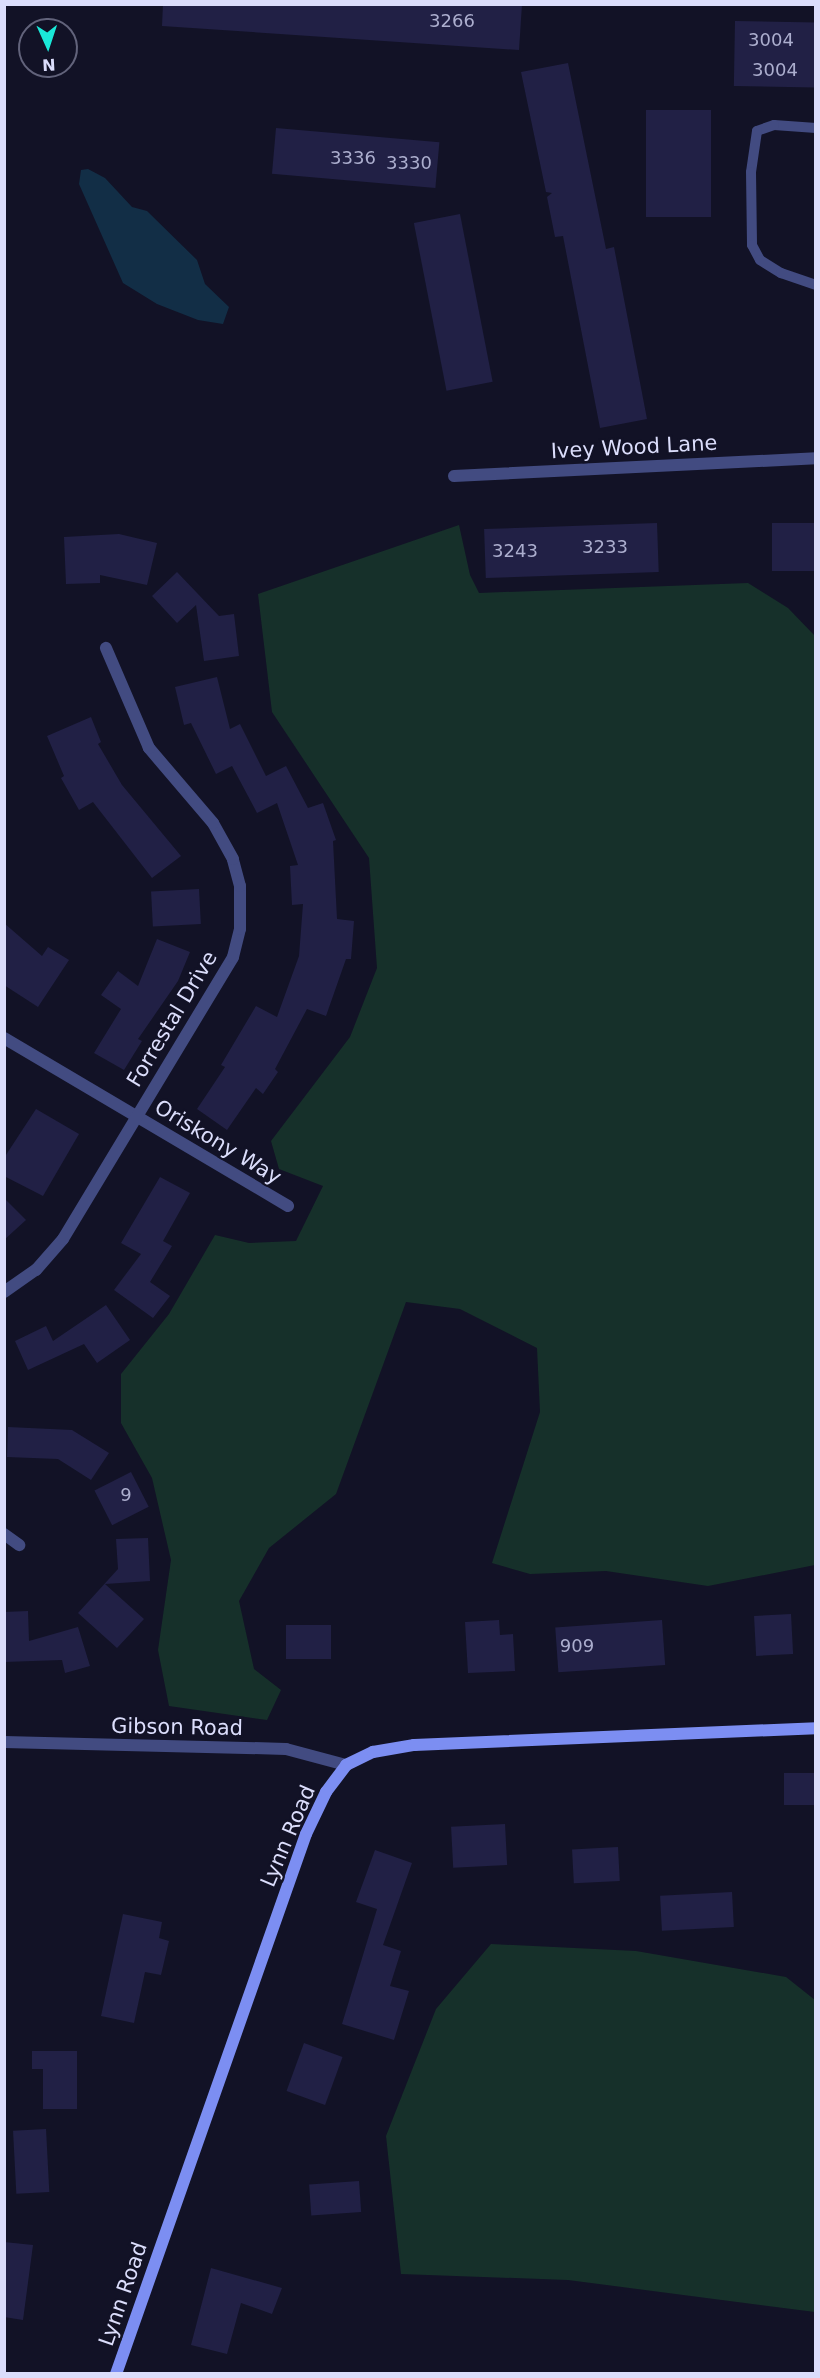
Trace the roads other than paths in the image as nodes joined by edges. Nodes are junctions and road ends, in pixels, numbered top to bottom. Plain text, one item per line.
1 (816, 128) edge
2 (816, 285) edge
3 (816, 458) edge
4 (454, 476) dead end
5 (106, 648) dead end
6 (4, 1038) edge
7 (137, 1116) junction
8 (288, 1206) dead end
9 (4, 1292) edge
10 (4, 1534) edge
11 (19, 1545) dead end
12 (816, 1728) edge
13 (4, 1742) edge
14 (346, 1765) junction
15 (116, 2373) edge

1 - 2 lane
3 - 4 street, Ivey Wood Lane
5 - 7 street, Forrestal Drive
6 - 7 street, Oriskony Way
7 - 8 street, Oriskony Way
7 - 9 street, Forrestal Drive
10 - 11 street
12 - 14 street, Lynn Road
13 - 14 street, Gibson Road
14 - 15 street, Lynn Road

